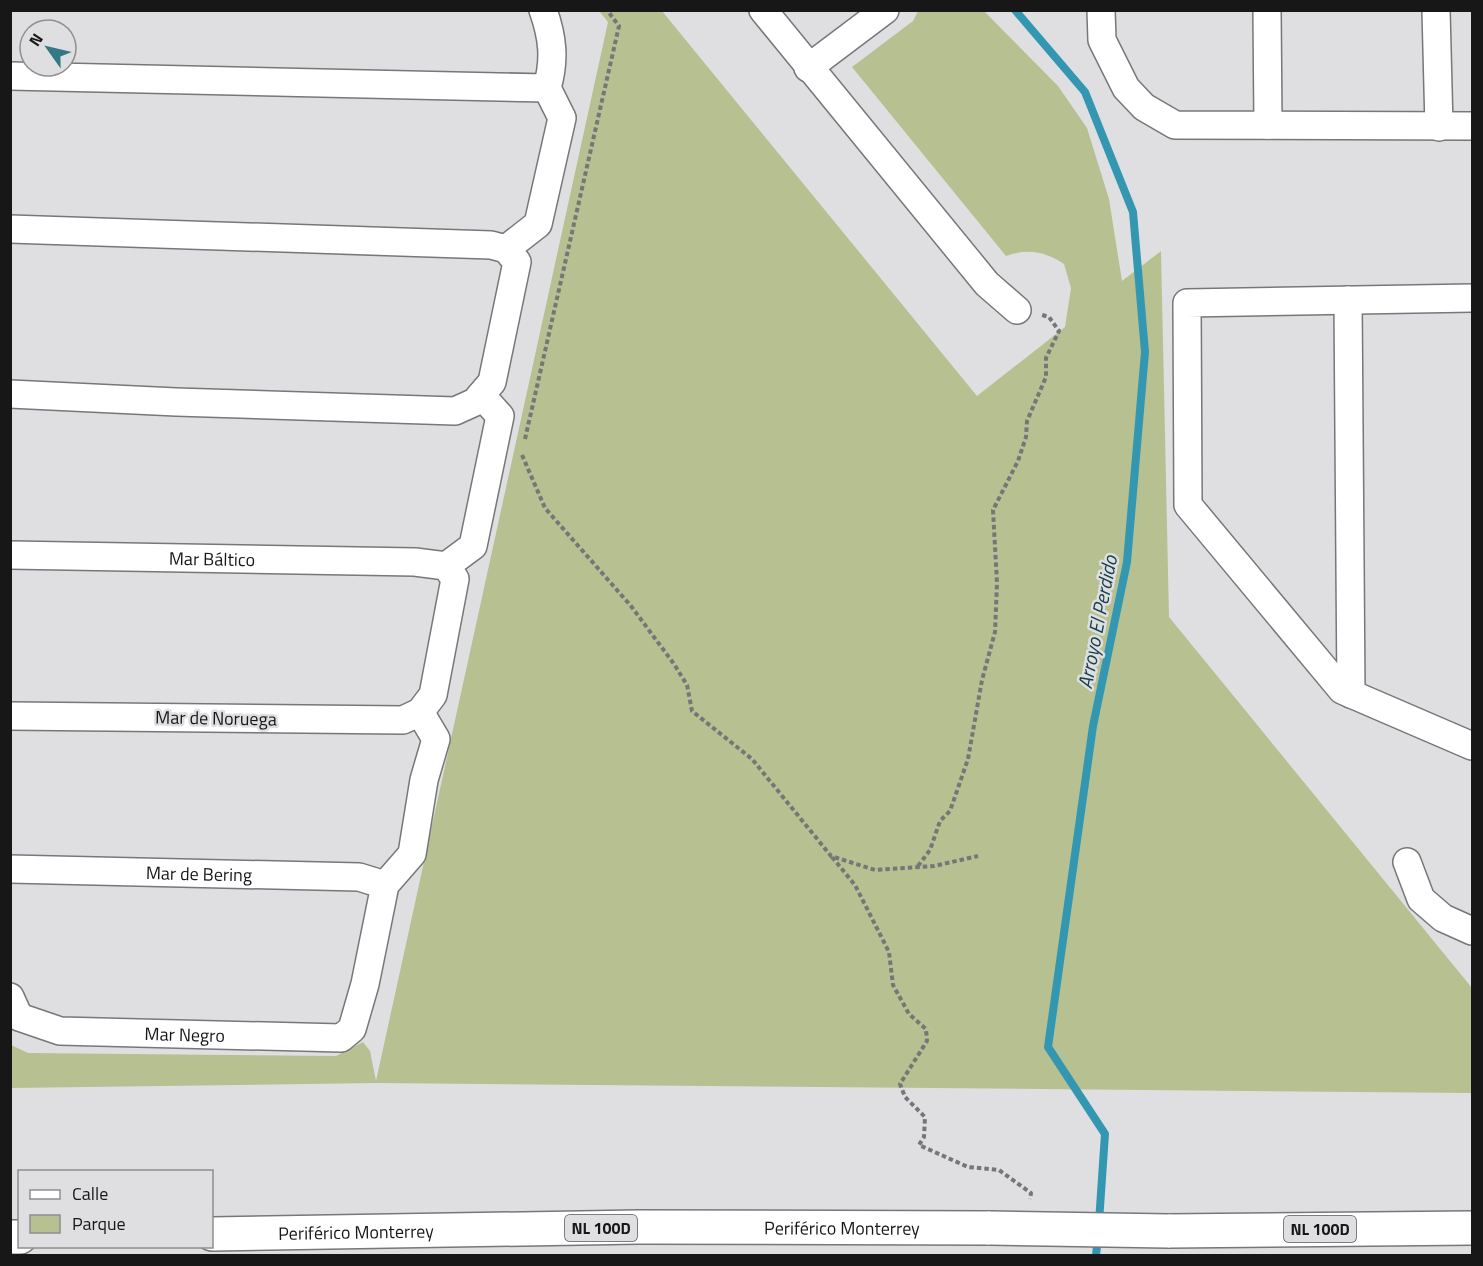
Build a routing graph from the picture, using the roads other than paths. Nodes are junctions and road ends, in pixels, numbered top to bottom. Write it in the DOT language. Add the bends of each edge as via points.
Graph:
graph roads {
  1 [pos="543,10"];
  2 [pos="763,10"];
  3 [pos="885,10"];
  4 [pos="1101,10"];
  5 [pos="1267,10"];
  6 [pos="1436,10"];
  7 [pos="808,68"];
  8 [pos="10,76"];
  9 [pos="547,88"];
  10 [pos="1268,125"];
  11 [pos="1473,126"];
  12 [pos="1439,127"];
  13 [pos="10,229"];
  14 [pos="506,249"];
  15 [pos="1473,298"];
  16 [pos="1348,300"];
  17 [pos="1017,310"];
  18 [pos="10,394"];
  19 [pos="481,395"];
  20 [pos="10,555"];
  21 [pos="446,566"];
  22 [pos="1352,694"];
  23 [pos="420,712"];
  24 [pos="10,716"];
  25 [pos="1473,746"];
  26 [pos="1407,862"];
  27 [pos="10,869"];
  28 [pos="385,885"];
  29 [pos="1473,931"];
  30 [pos="15,1007"];
  31 [pos="1473,1228"];
  32 [pos="213,1234"];
  1 -- 9 [label="street" via="552,37 553,69"];
  2 -- 7 [label="street"];
  3 -- 7 [label="street"];
  4 -- 10 [label="street" via="1102,40 1126,88 1144,108 1174,125"];
  5 -- 10 [label="street"];
  6 -- 12 [label="street"];
  7 -- 17 [label="street" via="987,284"];
  8 -- 9 [label="street"];
  9 -- 14 [label="street" via="562,118 538,224"];
  10 -- 12 [label="street"];
  11 -- 12 [label="street"];
  13 -- 14 [label="street" via="491,245"];
  14 -- 19 [label="street" via="517,262 492,382"];
  15 -- 16 [label="street"];
  16 -- 22 [label="street"];
  16 -- 22 [label="street" via="1187,303 1188,505 1342,690"];
  18 -- 19 [label="street" via="455,411"];
  19 -- 21 [label="street" via="500,416 488,477 473,546"];
  20 -- 21 [label="street, Mar Báltico" via="416,562"];
  21 -- 23 [label="street" via="455,579 433,695"];
  22 -- 25 [label="street"];
  23 -- 24 [label="street, Mar de Noruega" via="403,720"];
  23 -- 28 [label="street" via="436,739 424,780 412,854"];
  26 -- 29 [label="street" via="1421,899 1443,918"];
  27 -- 28 [label="street, Mar de Bering" via="359,877"];
  28 -- 30 [label="street, Mar Negro" via="352,1029 340,1038 60,1031"];
  31 -- 32 [label="highway, Periférico Monterrey / NL 100D, bridge" via="1168,1231 638,1227"];
}
